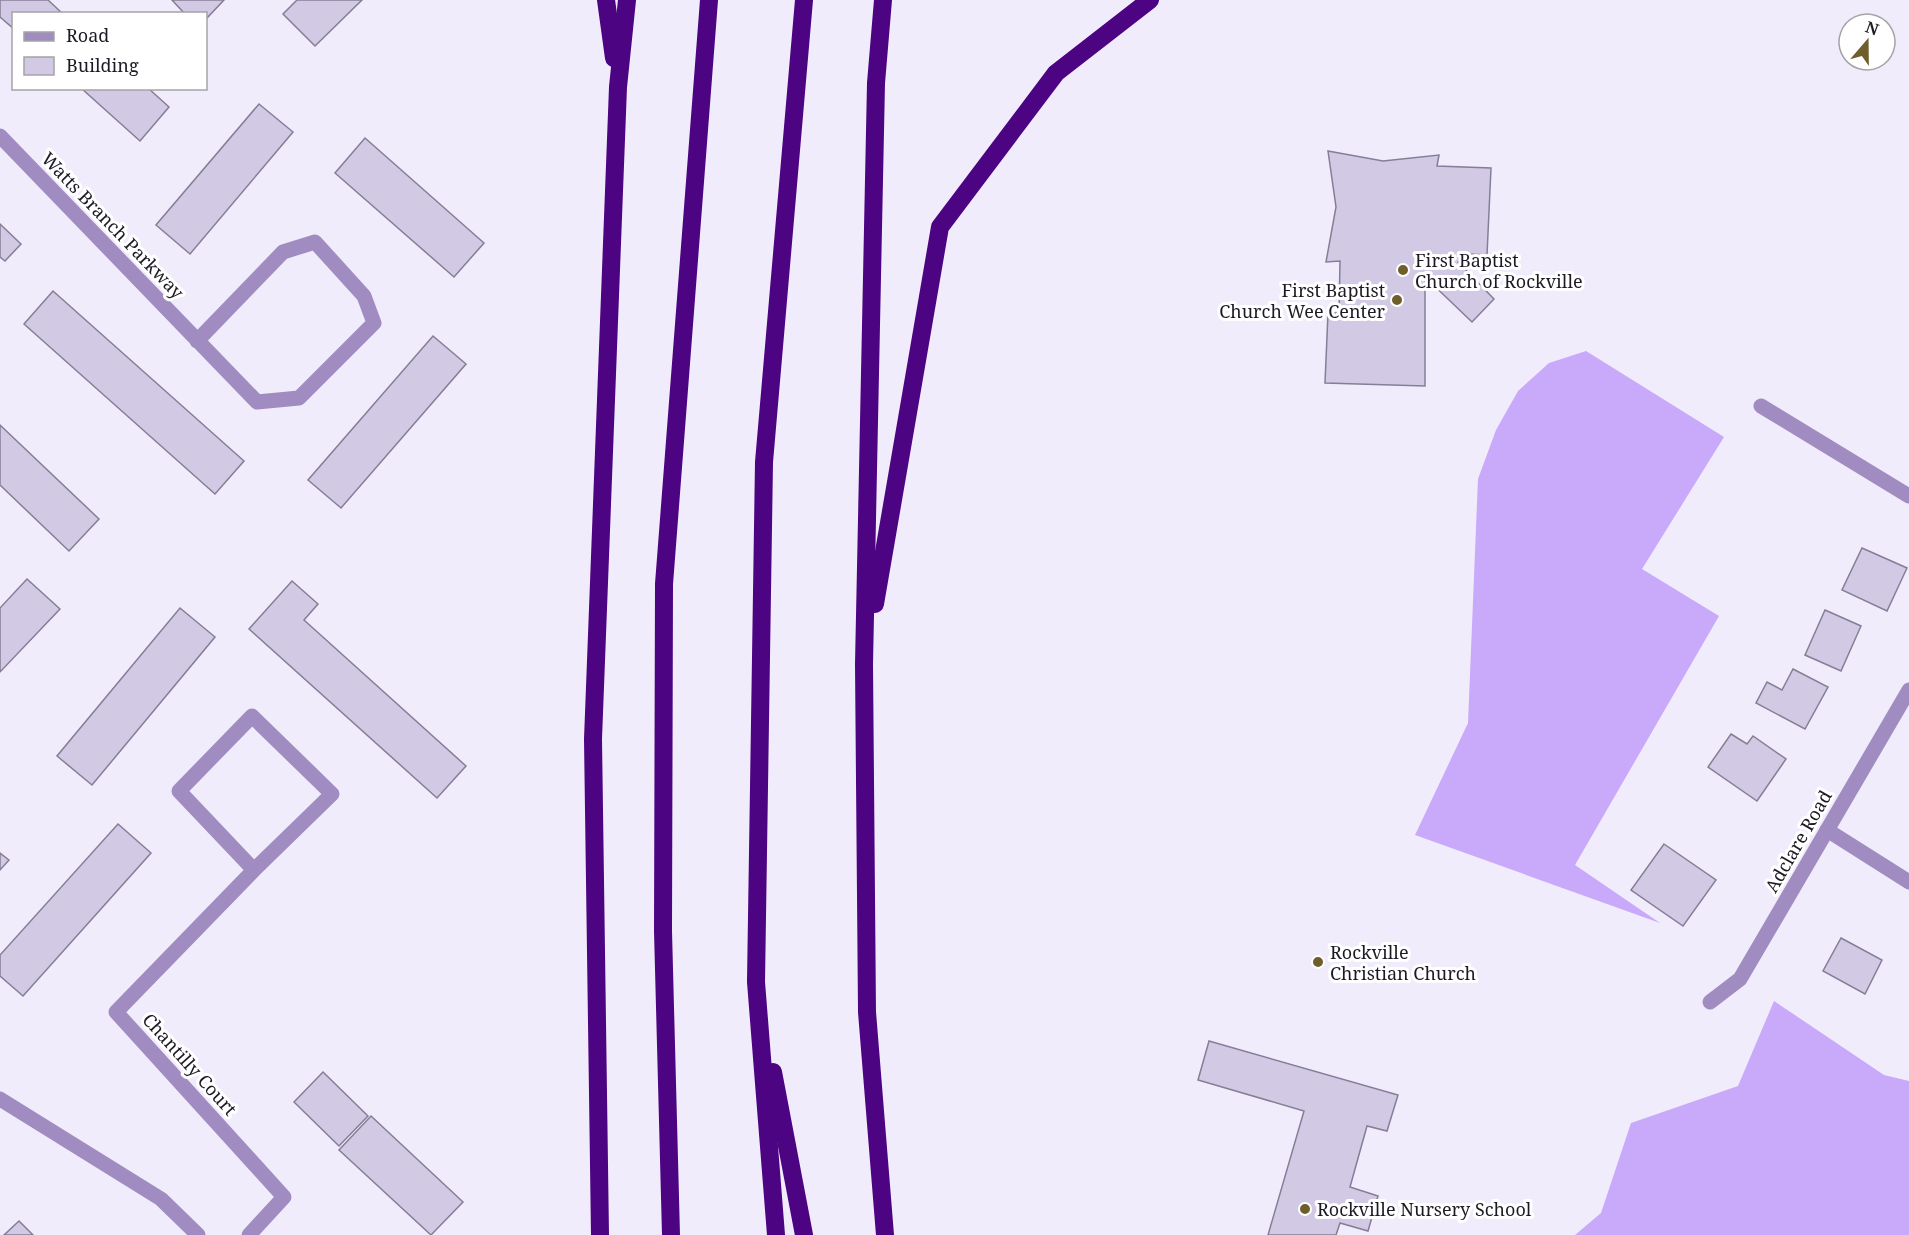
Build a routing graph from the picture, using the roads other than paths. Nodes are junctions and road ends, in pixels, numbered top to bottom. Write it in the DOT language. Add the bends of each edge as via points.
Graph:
graph roads {
  1 [pos="606,0"];
  2 [pos="627,0"];
  3 [pos="709,0"];
  4 [pos="804,0"];
  5 [pos="883,0"];
  6 [pos="1150,0"];
  7 [pos="618,87"];
  8 [pos="0,136"];
  9 [pos="197,341"];
  10 [pos="1761,406"];
  11 [pos="1909,496"];
  12 [pos="864,664"];
  13 [pos="1909,690"];
  14 [pos="1827,830"];
  15 [pos="254,870"];
  16 [pos="1909,882"];
  17 [pos="756,982"];
  18 [pos="1710,1002"];
  19 [pos="0,1100"];
  20 [pos="198,1235"];
  21 [pos="249,1235"];
  22 [pos="600,1235"];
  23 [pos="671,1235"];
  24 [pos="776,1235"];
  25 [pos="804,1235"];
  26 [pos="885,1235"];
  1 -- 7 [label="highway"];
  2 -- 7 [label="highway"];
  3 -- 23 [label="highway" via="664,584 663,931"];
  4 -- 17 [label="highway" via="764,462"];
  5 -- 12 [label="highway" via="876,82"];
  6 -- 12 [label="highway" via="1056,73 940,227"];
  7 -- 22 [label="highway" via="593,739"];
  8 -- 9 [label="street, Watts Branch Parkway"];
  9 -- 9 [label="street, Watts Branch Parkway" via="283,252 315,242 364,296 374,323 299,398 257,402"];
  10 -- 11 [label="street"];
  12 -- 26 [label="highway" via="867,1012"];
  13 -- 14 [label="street, Adclare Road"];
  14 -- 16 [label="street"];
  14 -- 18 [label="street, Adclare Road" via="1740,979"];
  15 -- 15 [label="street" via="179,791 252,716 332,794"];
  15 -- 21 [label="street, Chantilly Court" via="116,1012 284,1197"];
  17 -- 24 [label="highway"];
  17 -- 25 [label="highway"];
  19 -- 20 [label="street" via="161,1199"];
}
